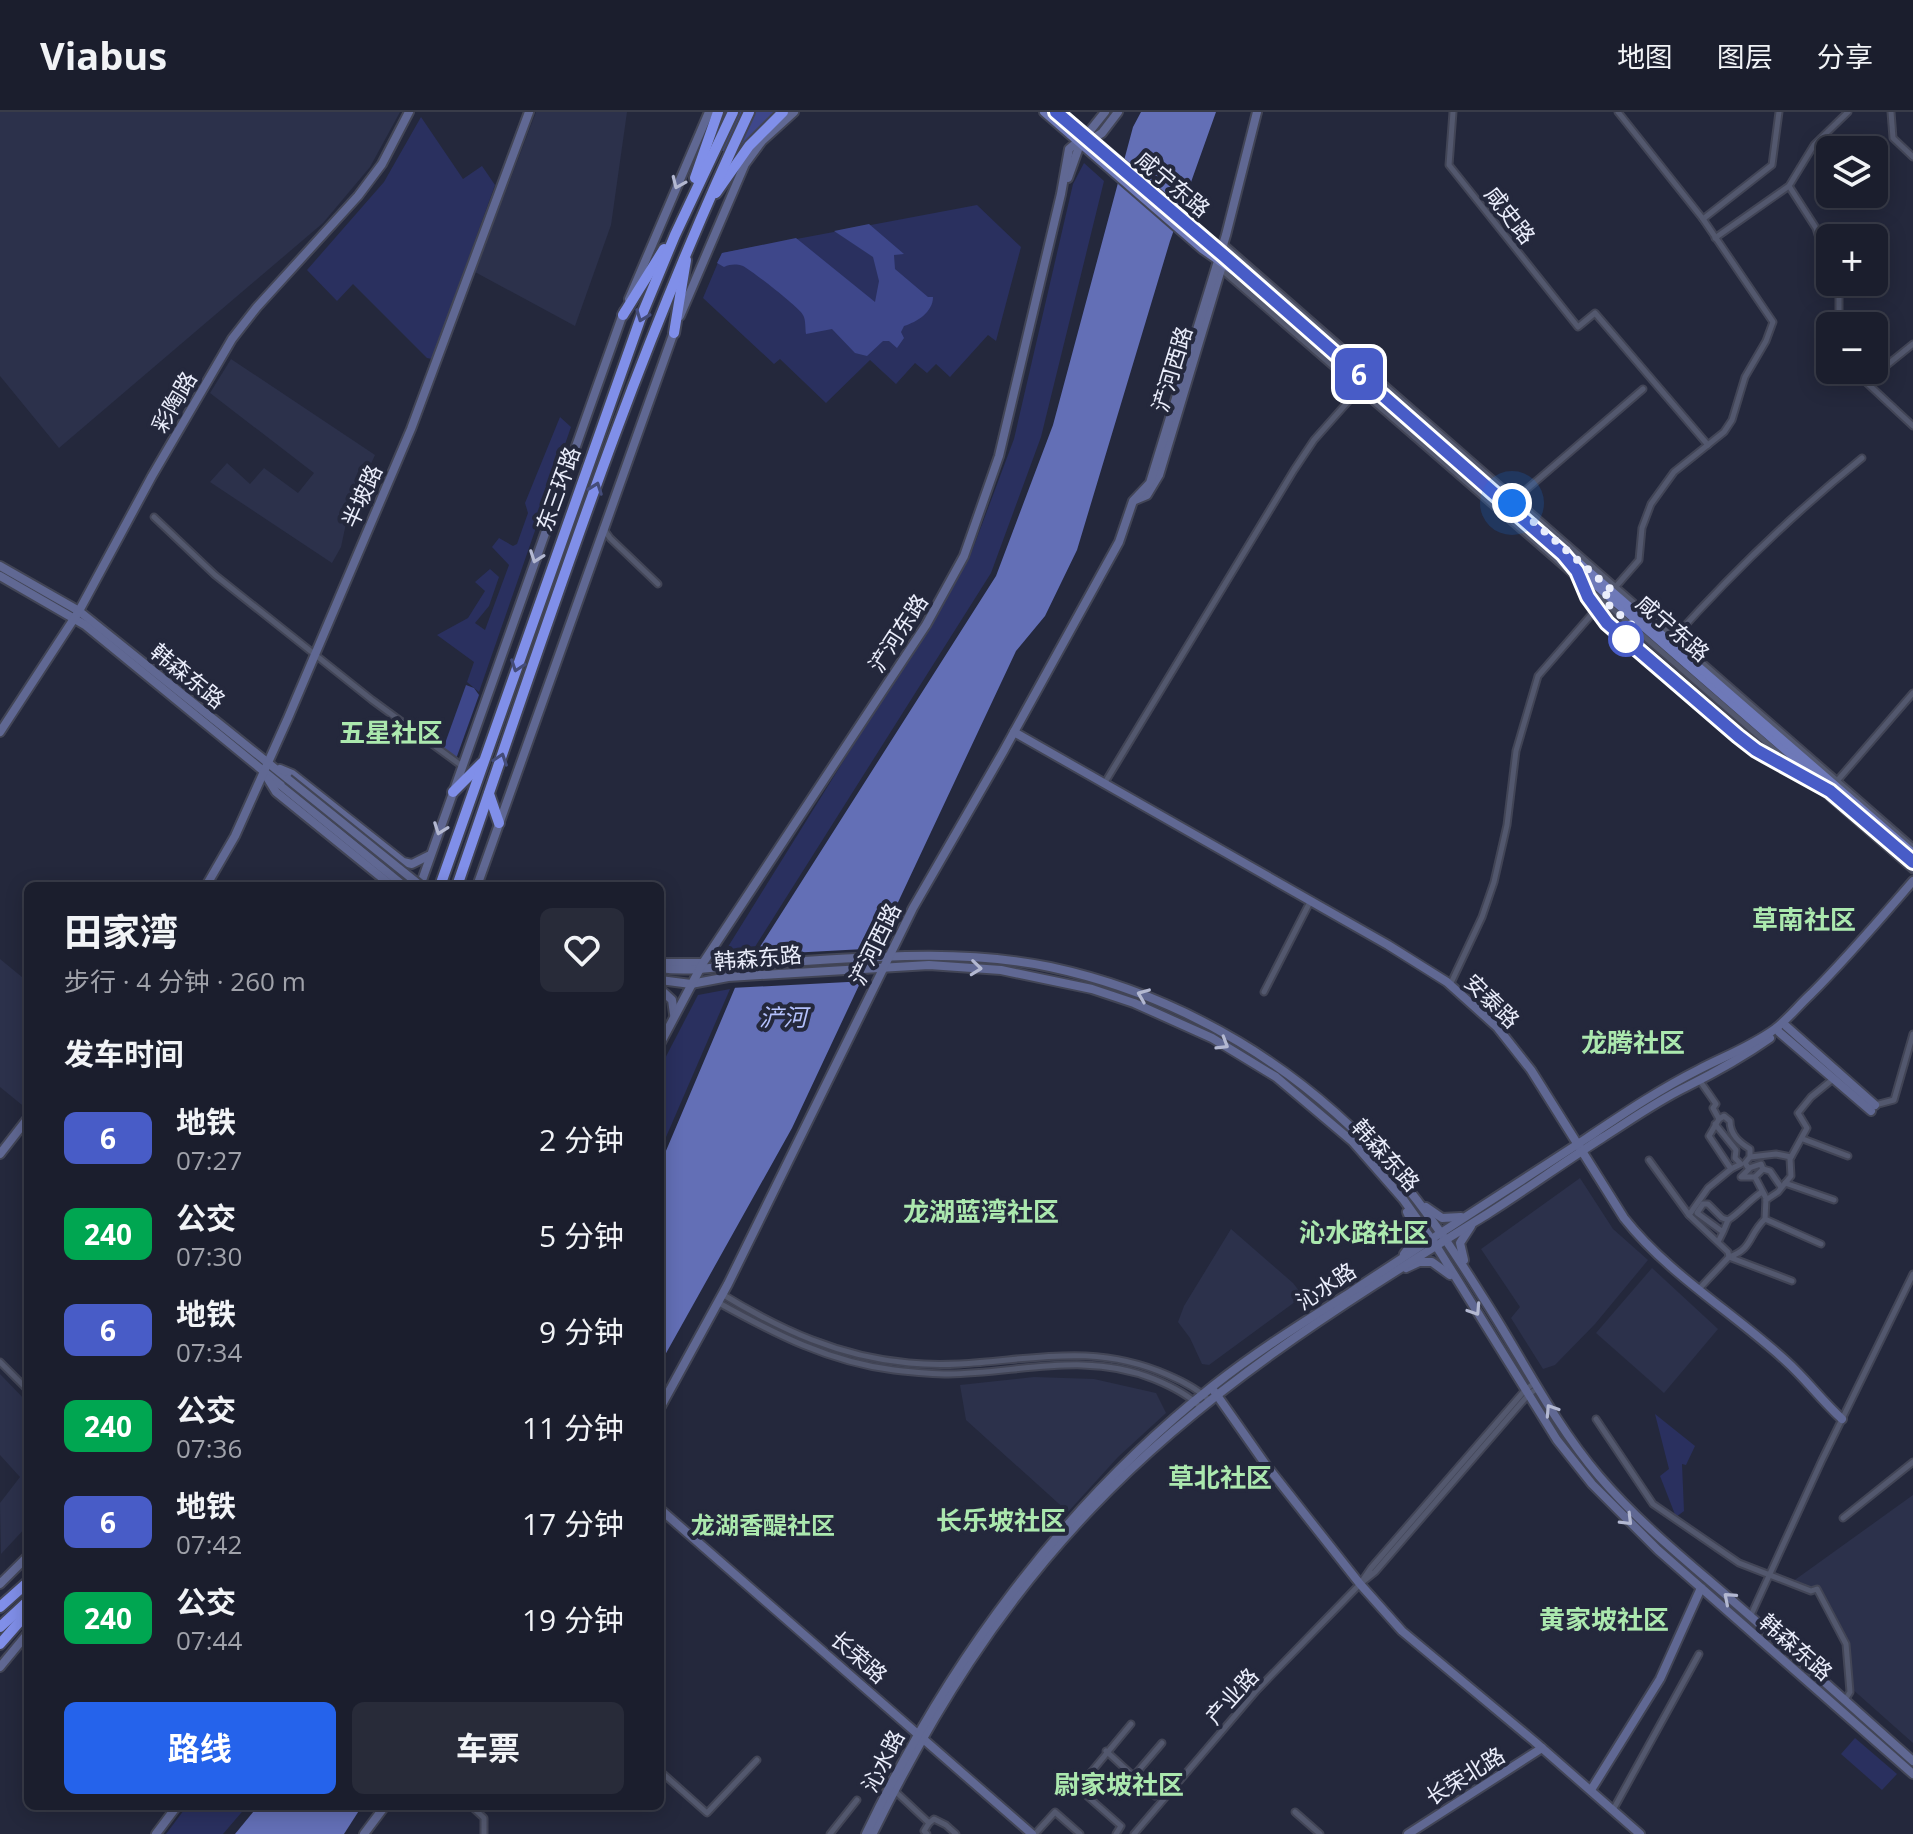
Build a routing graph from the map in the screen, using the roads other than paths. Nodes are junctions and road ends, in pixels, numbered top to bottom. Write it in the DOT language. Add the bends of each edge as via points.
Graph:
graph roads {
  1 [pos="409,112"];
  2 [pos="529,112"];
  3 [pos="709,112"];
  4 [pos="718,112"];
  5 [pos="733,112"];
  6 [pos="749,112"];
  7 [pos="783,112"];
  8 [pos="794,112"];
  9 [pos="1044,112"];
  10 [pos="1060,112"];
  11 [pos="1067,112"];
  12 [pos="1105,112"];
  13 [pos="1118,112"];
  14 [pos="1257,112"];
  15 [pos="1453,112"];
  16 [pos="1618,112"];
  17 [pos="1779,112"];
  18 [pos="1848,112"];
  19 [pos="1891,112"];
  20 [pos="1072,123"];
  21 [pos="1089,136"];
  22 [pos="1079,143"];
  23 [pos="1913,157"];
  24 [pos="1789,186"];
  25 [pos="685,213"];
  26 [pos="1703,219"];
  27 [pos="698,221"];
  28 [pos="1816,228"];
  29 [pos="675,235"];
  30 [pos="1715,238"];
  31 [pos="687,247"];
  32 [pos="1222,257"];
  33 [pos="623,315"];
  34 [pos="674,333"];
  35 [pos="1913,344"];
  36 [pos="1888,364"];
  37 [pos="1868,384"];
  38 [pos="1361,386"];
  39 [pos="1643,389"];
  40 [pos="1913,426"];
  41 [pos="1708,445"];
  42 [pos="1862,458"];
  43 [pos="1513,501"];
  44 [pos="154,517"];
  45 [pos="603,527"];
  46 [pos="0,566"];
  47 [pos="0,576"];
  48 [pos="658,584"];
  49 [pos="1610,594"];
  50 [pos="77,614"];
  51 [pos="1673,640"];
  52 [pos="314,654"];
  53 [pos="1913,693"];
  54 [pos="0,732"];
  55 [pos="1014,732"];
  56 [pos="484,762"];
  57 [pos="462,766"];
  58 [pos="266,768"];
  59 [pos="1837,781"];
  60 [pos="1104,784"];
  61 [pos="453,792"];
  62 [pos="489,794"];
  63 [pos="499,823"];
  64 [pos="1878,830"];
  65 [pos="1885,846"];
  66 [pos="1913,850"];
  67 [pos="431,853"];
  68 [pos="1913,861"];
  69 [pos="1913,870"];
  70 [pos="1913,881"];
  71 [pos="208,882"];
  72 [pos="387,882"];
  73 [pos="399,882"];
  74 [pos="415,882"];
  75 [pos="421,882"];
  76 [pos="441,882"];
  77 [pos="458,882"];
  78 [pos="479,882"];
  79 [pos="1913,889"];
  80 [pos="1310,902"];
  81 [pos="887,958"];
  82 [pos="664,966"];
  83 [pos="701,966"];
  84 [pos="882,967"];
  85 [pos="664,981"];
  86 [pos="691,984"];
  87 [pos="1450,985"];
  88 [pos="1264,992"];
  89 [pos="664,993"];
  90 [pos="674,1016"];
  91 [pos="1782,1029"];
  92 [pos="1913,1034"];
  93 [pos="664,1036"];
  94 [pos="1836,1076"];
  95 [pos="1700,1081"];
  96 [pos="1873,1108"];
  97 [pos="1717,1122"];
  98 [pos="24,1123"];
  99 [pos="1803,1139"];
  100 [pos="1581,1147"];
  101 [pos="1738,1148"];
  102 [pos="0,1154"];
  103 [pos="1848,1156"];
  104 [pos="1791,1157"];
  105 [pos="1649,1160"];
  106 [pos="1746,1163"];
  107 [pos="1731,1169"];
  108 [pos="1763,1169"];
  109 [pos="1755,1177"];
  110 [pos="1784,1185"];
  111 [pos="1409,1191"];
  112 [pos="1762,1192"];
  113 [pos="1398,1193"];
  114 [pos="1834,1200"];
  115 [pos="1765,1201"];
  116 [pos="1480,1212"];
  117 [pos="1689,1215"];
  118 [pos="1765,1219"];
  119 [pos="1728,1220"];
  120 [pos="1723,1232"];
  121 [pos="1443,1236"];
  122 [pos="1433,1242"];
  123 [pos="1718,1242"];
  124 [pos="1821,1244"];
  125 [pos="1729,1257"];
  126 [pos="1388,1272"];
  127 [pos="1913,1274"];
  128 [pos="1792,1281"];
  129 [pos="1474,1283"];
  130 [pos="1459,1286"];
  131 [pos="1698,1290"];
  132 [pos="720,1298"];
  133 [pos="0,1362"];
  134 [pos="1536,1385"];
  135 [pos="24,1386"];
  136 [pos="1527,1392"];
  137 [pos="1210,1394"];
  138 [pos="664,1401"];
  139 [pos="1198,1405"];
  140 [pos="1841,1418"];
  141 [pos="1596,1419"];
  142 [pos="1913,1462"];
  143 [pos="664,1512"];
  144 [pos="1843,1518"];
  145 [pos="24,1560"];
  146 [pos="1771,1576"];
  147 [pos="24,1582"];
  148 [pos="24,1583"];
  149 [pos="0,1584"];
  150 [pos="1360,1584"];
  151 [pos="1701,1588"];
  152 [pos="0,1598"];
  153 [pos="24,1605"];
  154 [pos="0,1607"];
  155 [pos="24,1616"];
  156 [pos="1750,1616"];
  157 [pos="0,1627"];
  158 [pos="24,1638"];
  159 [pos="2,1641"];
  160 [pos="1699,1654"];
  161 [pos="0,1667"];
  162 [pos="1844,1700"];
  163 [pos="1131,1724"];
  164 [pos="920,1735"];
  165 [pos="1162,1743"];
  166 [pos="1542,1748"];
  167 [pos="1106,1751"];
  168 [pos="757,1760"];
  169 [pos="1913,1761"];
  170 [pos="1913,1774"];
  171 [pos="664,1775"];
  172 [pos="1133,1777"];
  173 [pos="894,1790"];
  174 [pos="1591,1790"];
  175 [pos="1155,1796"];
  176 [pos="857,1800"];
  177 [pos="174,1810"];
  178 [pos="382,1810"];
  179 [pos="475,1810"];
  180 [pos="1613,1810"];
  181 [pos="1295,1812"];
  182 [pos="929,1823"];
  183 [pos="1636,1832"];
  184 [pos="156,1834"];
  185 [pos="364,1834"];
  186 [pos="484,1834"];
  187 [pos="830,1834"];
  188 [pos="871,1834"];
  189 [pos="927,1834"];
  190 [pos="956,1834"];
  191 [pos="1034,1834"];
  192 [pos="1080,1834"];
  193 [pos="1116,1834"];
  194 [pos="1134,1834"];
  195 [pos="1320,1834"];
  196 [pos="1408,1834"];
  1 -- 50 [label="main road, 彩陶路" via="364,189 232,339"];
  2 -- 52 [label="main road, 半坡路" via="416,416"];
  3 -- 33 [label="main road, one-way"];
  4 -- 25 [label="highway"];
  5 -- 25 [label="highway, 东三环路"];
  6 -- 27 [label="highway, 东三环路"];
  7 -- 27 [label="highway" via="739,159"];
  8 -- 34 [label="main road" via="745,164"];
  9 -- 22 [label="main road, 咸宁东路"];
  10 -- 20 [label="main road, 咸宁东路"];
  11 -- 20 [label="main road"];
  12 -- 21 [label="main road"];
  13 -- 21 [label="main road" via="1102,133"];
  14 -- 32 [label="main road, 浐河西路"];
  15 -- 41 [label="street, 咸史路" via="1449,165 1578,327 1595,313"];
  16 -- 26 [label="street"];
  17 -- 26 [label="street" via="1772,165"];
  18 -- 24 [label="street" via="1814,145"];
  19 -- 23 [label="street" via="1893,138"];
  20 -- 21 [label="main road, 咸宁东路"];
  21 -- 22 [label="main road"];
  21 -- 32 [label="main road, 咸宁东路" via="1210,239"];
  22 -- 32 [label="main road, 咸宁东路" via="1202,249"];
  22 -- 83 [label="main road, 浐河东路" via="1068,151 999,456 964,556 926,625"];
  24 -- 28 [label="street"];
  24 -- 30 [label="street"];
  25 -- 29 [label="highway, 东三环路"];
  26 -- 30 [label="street"];
  27 -- 31 [label="highway, 东三环路"];
  29 -- 33 [label="highway"];
  29 -- 56 [label="highway, 东三环路, one-way" via="641,317"];
  30 -- 41 [label="street" via="1773,322 1745,377 1732,420"];
  31 -- 34 [label="highway"];
  62 -- 31 [label="highway, 东三环路, one-way"];
  32 -- 38 [label="main road, 咸宁东路"];
  32 -- 43 [label="main road, 咸宁东路"];
  32 -- 55 [label="main road, 浐河西路" via="1150,483 1133,501 1119,542"];
  33 -- 57 [label="main road, one-way"];
  34 -- 45 [label="main road"];
  35 -- 36 [label="street"];
  37 -- 40 [label="street"];
  38 -- 49 [label="main road, 咸宁东路"];
  38 -- 60 [label="street" via="1294,470"];
  39 -- 43 [label="street"];
  41 -- 49 [label="street" via="1661,487 1645,516 1639,560"];
  42 -- 51 [label="street" via="1736,570"];
  43 -- 49 [label="main road, 咸宁东路"];
  44 -- 52 [label="street" via="215,575"];
  45 -- 48 [label="street"];
  45 -- 63 [label="main road"];
  46 -- 50 [label="main road, 韩森东路"];
  47 -- 50 [label="main road, 韩森东路"];
  49 -- 51 [label="main road, 咸宁东路"];
  49 -- 64 [label="main road, 咸宁东路"];
  49 -- 65 [label="street"];
  49 -- 87 [label="street" via="1538,676 1516,751 1494,882"];
  50 -- 54 [label="main road, 彩陶路"];
  50 -- 58 [label="main road, 韩森东路"];
  51 -- 59 [label="street"];
  51 -- 66 [label="main road, 咸宁东路"];
  52 -- 57 [label="street"];
  52 -- 58 [label="main road, 半坡路"];
  53 -- 59 [label="street"];
  55 -- 60 [label="main road, 安泰路"];
  55 -- 81 [label="main road, 浐河西路"];
  56 -- 61 [label="highway"];
  56 -- 76 [label="highway, 东三环路"];
  57 -- 61 [label="main road"];
  58 -- 67 [label="main road" via="292,774 403,862 417,863"];
  58 -- 71 [label="main road, 半坡路"];
  58 -- 72 [label="main road" via="276,792"];
  58 -- 73 [label="main road, 韩森东路" via="281,787"];
  58 -- 74 [label="main road, 韩森东路, bridge" via="288,779"];
  59 -- 66 [label="street"];
  60 -- 80 [label="main road, 安泰路"];
  61 -- 67 [label="main road, one-way"];
  62 -- 63 [label="highway"];
  62 -- 77 [label="highway, 东三环路"];
  63 -- 78 [label="main road"];
  64 -- 65 [label="main road"];
  64 -- 68 [label="main road, 咸宁东路"];
  65 -- 69 [label="street"];
  67 -- 75 [label="main road"];
  70 -- 100 [label="main road, 沁水路" via="1778,1026 1698,1070"];
  79 -- 91 [label="main road, 沁水路"];
  80 -- 87 [label="main road, 安泰路"];
  80 -- 88 [label="street"];
  81 -- 83 [label="main road, 韩森东路"];
  81 -- 84 [label="main road, 浐河西路"];
  111 -- 81 [label="main road, 韩森东路, one-way" via="1317,1095 1259,1054 1178,1009 1050,967 960,955"];
  82 -- 83 [label="main road, 韩森东路"];
  83 -- 86 [label="main road, 浐河东路"];
  84 -- 86 [label="main road, 韩森东路"];
  84 -- 113 [label="main road, 韩森东路, one-way" via="965,966 1041,977 1092,989 1183,1024 1297,1092 1353,1142"];
  84 -- 132 [label="main road, 浐河西路"];
  85 -- 86 [label="main road, 韩森东路"];
  86 -- 90 [label="main road, 浐河东路"];
  87 -- 100 [label="main road, 安泰路" via="1497,1027"];
  89 -- 90 [label="main road" via="672,1000"];
  90 -- 93 [label="main road, 浐河东路"];
  91 -- 94 [label="main road"];
  91 -- 95 [label="main road, 沁水路"];
  92 -- 96 [label="street" via="1894,1100"];
  94 -- 96 [label="main road"];
  94 -- 99 [label="street" via="1798,1113 1807,1128"];
  95 -- 97 [label="street" via="1716,1104"];
  95 -- 100 [label="main road, 沁水路"];
  97 -- 101 [label="street"];
  97 -- 101 [label="street" via="1724,1116 1730,1121"];
  97 -- 107 [label="street" via="1709,1136"];
  98 -- 102 [label="main road"];
  99 -- 103 [label="street"];
  99 -- 104 [label="street"];
  100 -- 116 [label="main road, 沁水路"];
  100 -- 131 [label="main road, 安泰路" via="1640,1238"];
  101 -- 106 [label="street" via="1735,1158"];
  101 -- 106 [label="street" via="1750,1149"];
  104 -- 106 [label="street" via="1776,1154"];
  104 -- 110 [label="street" via="1791,1176"];
  105 -- 117 [label="street"];
  106 -- 107 [label="street"];
  106 -- 108 [label="street" via="1761,1164"];
  106 -- 109 [label="street" via="1741,1177"];
  107 -- 117 [label="street" via="1708,1188"];
  108 -- 109 [label="street"];
  108 -- 110 [label="street"];
  109 -- 112 [label="street"];
  110 -- 114 [label="street"];
  110 -- 115 [label="street"];
  111 -- 116 [label="main road" via="1442,1218"];
  111 -- 121 [label="main road, 韩森东路"];
  112 -- 115 [label="street"];
  112 -- 119 [label="street"];
  113 -- 122 [label="main road, 韩森东路"];
  113 -- 126 [label="main road" via="1412,1222 1413,1240"];
  115 -- 118 [label="street"];
  116 -- 121 [label="main road, 沁水路"];
  116 -- 129 [label="main road" via="1460,1243"];
  117 -- 123 [label="street"];
  118 -- 124 [label="street"];
  118 -- 125 [label="street" via="1742,1253"];
  119 -- 120 [label="street"];
  119 -- 120 [label="street" via="1708,1204 1697,1213"];
  120 -- 123 [label="street"];
  121 -- 122 [label="main road, 沁水路"];
  121 -- 129 [label="main road, 韩森东路"];
  122 -- 126 [label="main road, 沁水路"];
  122 -- 130 [label="main road, 韩森东路"];
  123 -- 125 [label="street"];
  125 -- 128 [label="street"];
  125 -- 131 [label="street"];
  126 -- 130 [label="main road" via="1428,1261"];
  126 -- 137 [label="main road, 沁水路" via="1268,1346"];
  127 -- 140 [label="street"];
  129 -- 134 [label="main road, 韩森东路"];
  130 -- 136 [label="main road, 韩森东路, one-way"];
  131 -- 140 [label="main road, 安泰路" via="1785,1360"];
  132 -- 137 [label="street" via="797,1336 853,1354 933,1365 1088,1355 1150,1367"];
  132 -- 138 [label="main road, 浐河西路"];
  132 -- 139 [label="street" via="783,1338 863,1364 950,1374 1090,1364 1145,1375"];
  133 -- 135 [label="street"];
  134 -- 136 [label="street, 产业路"];
  156 -- 134 [label="main road, 韩森东路, one-way" via="1604,1482"];
  136 -- 150 [label="street, 产业路"];
  136 -- 151 [label="main road, 韩森东路, one-way" via="1592,1484"];
  137 -- 139 [label="main road, 沁水路"];
  137 -- 150 [label="main road"];
  139 -- 164 [label="main road, 沁水路" via="1127,1463 1030,1569 976,1641"];
  140 -- 146 [label="street"];
  141 -- 146 [label="street" via="1653,1504 1739,1563"];
  142 -- 144 [label="street"];
  143 -- 164 [label="main road, 长荣路"];
  145 -- 149 [label="main road"];
  146 -- 156 [label="street"];
  146 -- 162 [label="street" via="1817,1589 1846,1644 1850,1692"];
  147 -- 152 [label="highway"];
  148 -- 154 [label="highway"];
  150 -- 166 [label="main road" via="1402,1631"];
  150 -- 194 [label="street, 产业路" via="1257,1690"];
  151 -- 170 [label="main road, 韩森东路"];
  151 -- 174 [label="main road" via="1660,1679"];
  153 -- 157 [label="highway"];
  155 -- 159 [label="highway"];
  156 -- 162 [label="main road, 韩森东路"];
  158 -- 161 [label="main road"];
  160 -- 180 [label="street"];
  162 -- 169 [label="main road, 韩森东路"];
  163 -- 167 [label="street"];
  164 -- 173 [label="main road, 沁水路"];
  164 -- 188 [label="main road, 沁水路"];
  164 -- 191 [label="main road, 长荣路"];
  165 -- 172 [label="street"];
  166 -- 174 [label="main road"];
  166 -- 196 [label="main road, 长荣北路"];
  167 -- 172 [label="street"];
  167 -- 193 [label="street" via="1078,1788 1121,1826"];
  168 -- 171 [label="street" via="707,1813"];
  172 -- 175 [label="street"];
  173 -- 182 [label="street"];
  173 -- 188 [label="main road, 沁水路"];
  174 -- 180 [label="main road"];
  176 -- 187 [label="street"];
  177 -- 184 [label="main road"];
  178 -- 185 [label="main road"];
  179 -- 186 [label="street" via="484,1818"];
  180 -- 183 [label="main road"];
  181 -- 195 [label="street"];
  182 -- 189 [label="street"];
  182 -- 190 [label="street" via="939,1821"];
  191 -- 192 [label="street" via="1055,1812"];
}
